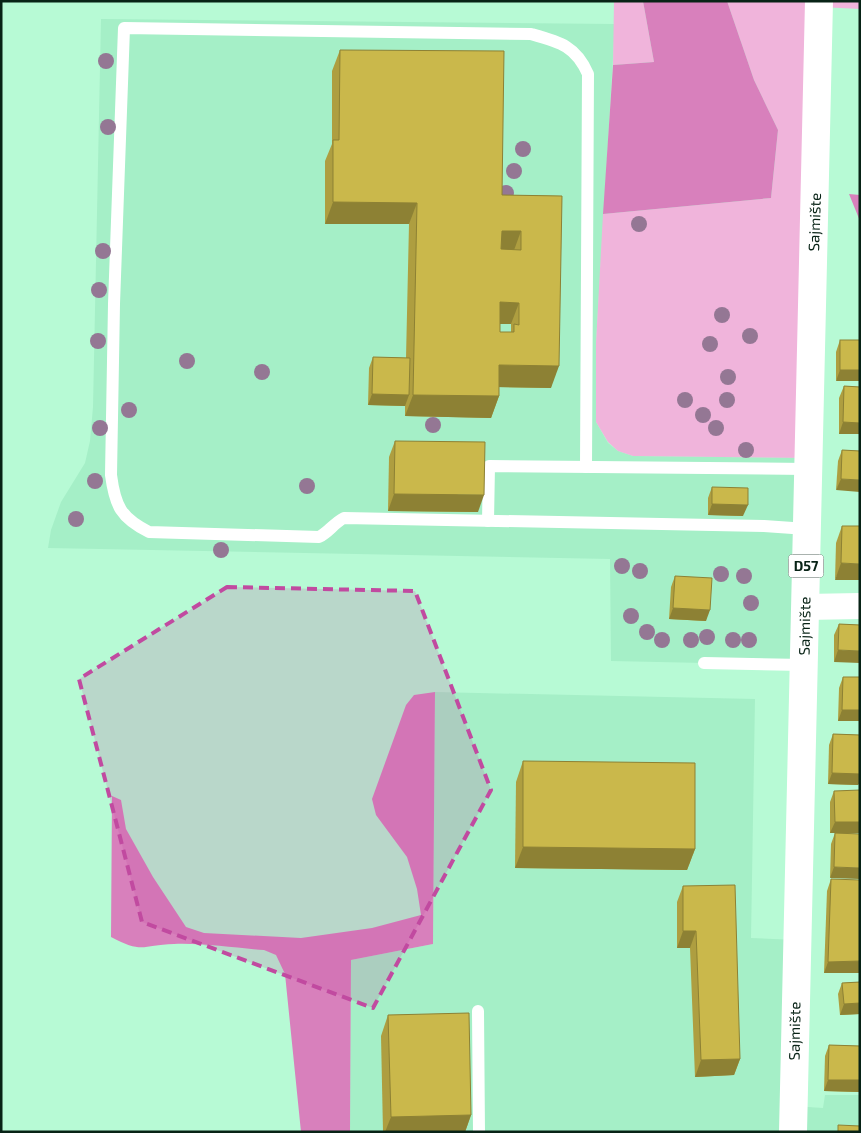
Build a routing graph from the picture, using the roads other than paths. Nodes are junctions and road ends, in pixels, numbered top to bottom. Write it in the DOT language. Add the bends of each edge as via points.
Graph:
graph roads {
  1 [pos="819,1"];
  2 [pos="586,467"];
  3 [pos="808,469"];
  4 [pos="488,521"];
  5 [pos="807,529"];
  6 [pos="860,606"];
  7 [pos="805,607"];
  8 [pos="704,663"];
  9 [pos="804,665"];
  10 [pos="478,1011"];
  11 [pos="479,1132"];
  12 [pos="793,1132"];
  1 -- 3 [label="main road, Sajmište / D57"];
  2 -- 3 [label="lane"];
  2 -- 4 [label="lane" via="490,466"];
  2 -- 4 [label="lane" via="588,74 572,49 532,34 124,28 111,475 120,511 135,525 149,532 318,537 344,518"];
  3 -- 5 [label="main road, Sajmište / D57"];
  4 -- 5 [label="lane"];
  5 -- 7 [label="main road, Sajmište / D57"];
  6 -- 7 [label="street"];
  7 -- 9 [label="main road, Sajmište / D57"];
  8 -- 9 [label="lane"];
  9 -- 12 [label="main road, Sajmište / D57"];
  10 -- 11 [label="lane"];
}
